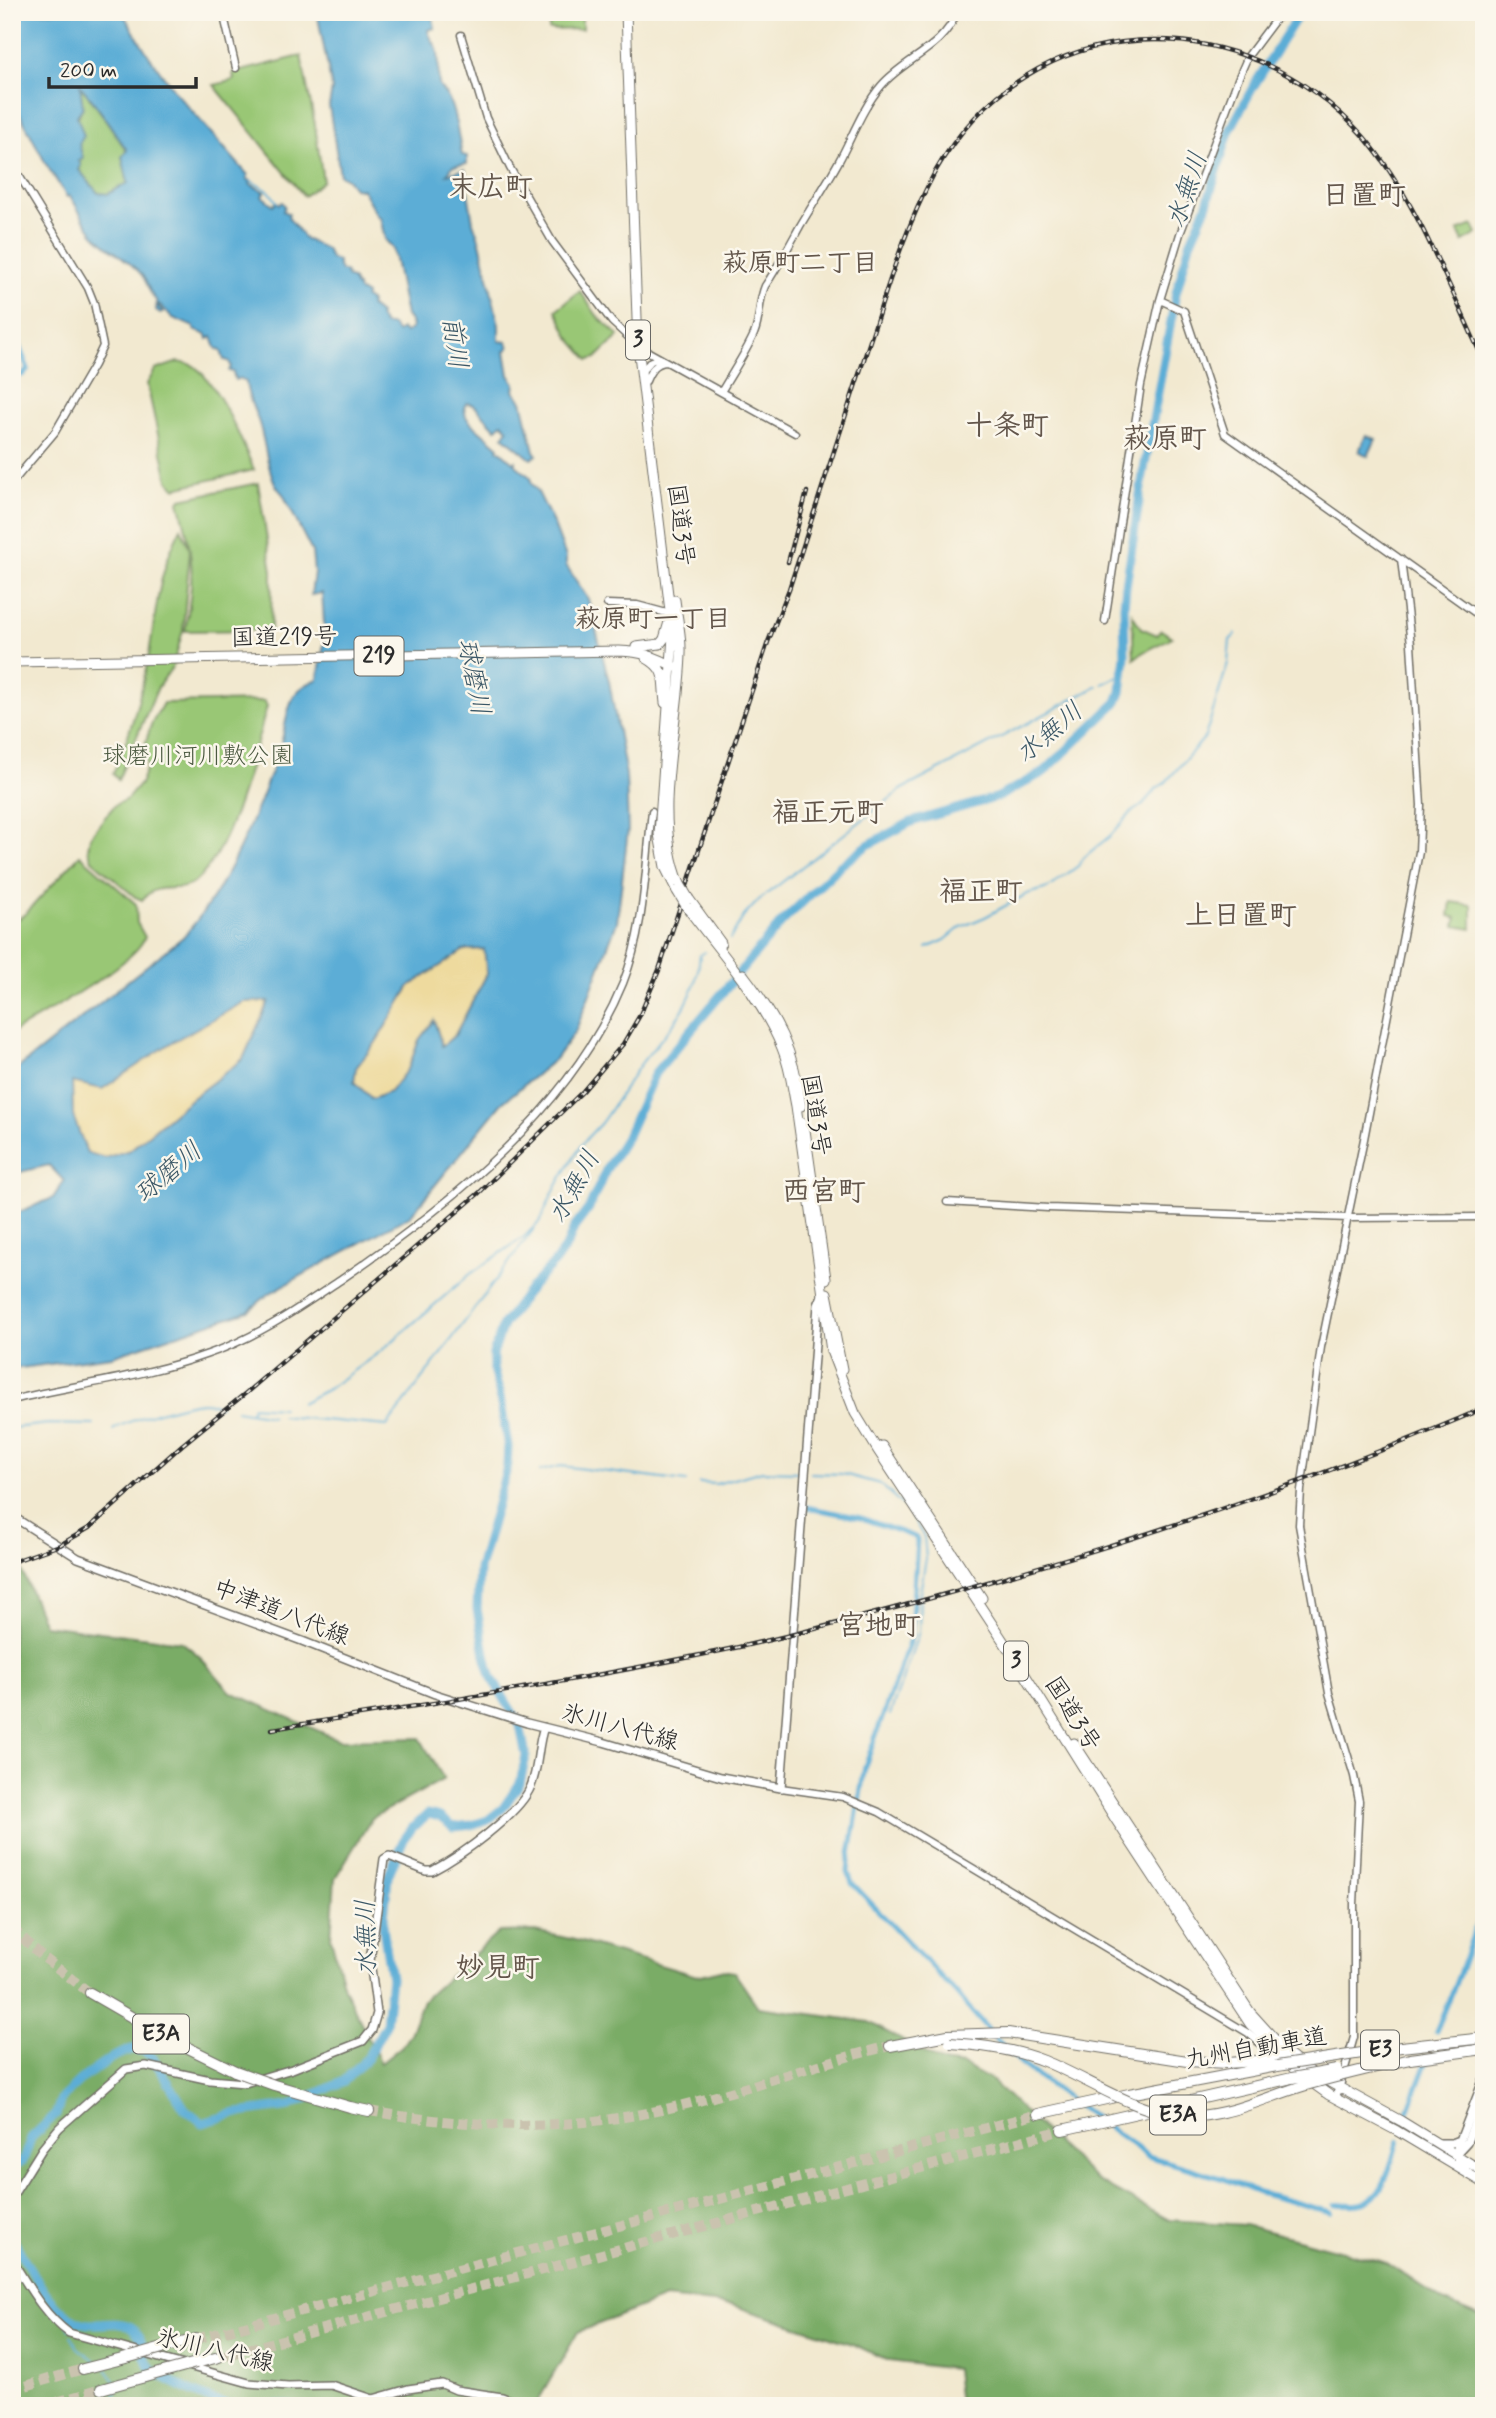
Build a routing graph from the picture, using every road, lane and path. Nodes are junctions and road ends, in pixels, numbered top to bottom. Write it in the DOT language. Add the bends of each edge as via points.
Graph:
graph roads {
  1 [pos="223,12"];
  2 [pos="626,12"];
  3 [pos="631,12"];
  4 [pos="957,12"];
  5 [pos="1281,12"];
  6 [pos="461,34"];
  7 [pos="236,68"];
  8 [pos="12,164"];
  9 [pos="1164,301"];
  10 [pos="641,348"];
  11 [pos="663,360"];
  12 [pos="644,373"];
  13 [pos="721,392"];
  14 [pos="795,433"];
  15 [pos="12,483"];
  16 [pos="1401,559"];
  17 [pos="607,604"];
  18 [pos="674,615"];
  19 [pos="1484,619"];
  20 [pos="1105,621"];
  21 [pos="622,651"];
  22 [pos="636,651"];
  23 [pos="12,662"];
  24 [pos="676,667"];
  25 [pos="668,725"];
  26 [pos="652,811"];
  27 [pos="678,888"];
  28 [pos="947,1202"];
  29 [pos="1484,1217"];
  30 [pos="1349,1218"];
  31 [pos="824,1312"];
  32 [pos="12,1400"];
  33 [pos="12,1516"];
  34 [pos="544,1727"];
  35 [pos="781,1788"];
  36 [pos="90,1993"];
  37 [pos="1484,2038"];
  38 [pos="1484,2049"];
  39 [pos="1410,2059"];
  40 [pos="1273,2063"];
  41 [pos="1484,2078"];
  42 [pos="1340,2086"];
  43 [pos="1331,2097"];
  44 [pos="1484,2097"];
  45 [pos="369,2111"];
  46 [pos="1038,2114"];
  47 [pos="1062,2130"];
  48 [pos="1463,2141"];
  49 [pos="1436,2142"];
  50 [pos="1457,2155"];
  51 [pos="1441,2159"];
  52 [pos="1478,2172"];
  53 [pos="1484,2183"];
  54 [pos="12,2197"];
  55 [pos="12,2260"];
  56 [pos="196,2339"];
  57 [pos="219,2357"];
  58 [pos="83,2370"];
  59 [pos="100,2389"];
  60 [pos="525,2406"];
  1 -- 7 [label="street"];
  2 -- 10 [label="highway, 国道3号 / 3"];
  3 -- 10 [label="highway, 国道3号 / 3"];
  4 -- 13 [label="street" via="944,35 896,71 869,104 765,286 753,335"];
  5 -- 9 [label="street" via="1238,79 1180,234"];
  6 -- 10 [label="street" via="486,118 530,204 598,305"];
  8 -- 15 [label="street" via="88,288 103,346 55,432"];
  9 -- 16 [label="street" via="1184,312 1225,435"];
  9 -- 20 [label="street" via="1141,385"];
  10 -- 11 [label="street"];
  10 -- 12 [label="highway, 国道3号 / 3"];
  11 -- 12 [label="street"];
  11 -- 12 [label="street" via="651,361"];
  11 -- 13 [label="street"];
  12 -- 18 [label="highway, 国道3号 / 3"];
  13 -- 14 [label="street"];
  16 -- 19 [label="street"];
  16 -- 30 [label="street" via="1412,654 1420,835"];
  17 -- 18 [label="street" via="637,605"];
  18 -- 21 [label="highway" via="660,644"];
  18 -- 24 [label="highway, 国道3号 / 3" via="681,653"];
  21 -- 22 [label="highway, 国道219号 / 219"];
  21 -- 23 [label="highway, 国道219号 / 219"];
  22 -- 24 [label="highway, 国道219号 / 219"];
  22 -- 25 [label="highway" via="663,674"];
  24 -- 25 [label="highway, 国道3号 / 3"];
  24 -- 27 [label="highway, 国道3号 / 3" via="666,826"];
  25 -- 27 [label="highway, 国道3号 / 3" via="659,834 666,867"];
  26 -- 32 [label="street" via="638,930 610,1010 555,1093 474,1177 357,1269 244,1340 141,1373"];
  27 -- 31 [label="highway, 国道3号 / 3, bridge" via="778,1023 795,1065"];
  28 -- 30 [label="street"];
  29 -- 30 [label="street"];
  30 -- 42 [label="street" via="1321,1347 1299,1525 1329,1693 1359,1801 1354,2037"];
  31 -- 35 [label="main road"];
  31 -- 42 [label="highway, 国道3号 / 3" via="862,1415 1250,2012 1311,2072"];
  31 -- 43 [label="highway, 国道3号 / 3" via="831,1350 855,1413 1116,1820 1250,2024 1297,2072"];
  33 -- 34 [label="main road, 中津道八代線" via="78,1558 387,1676"];
  34 -- 35 [label="main road, 氷川八代線" via="722,1777"];
  34 -- 54 [label="main road, 氷川八代線" via="533,1783 517,1807 488,1833 435,1870 384,1859 370,1961 377,2013 363,2041 254,2081 224,2082 146,2066 125,2069 58,2128"];
  35 -- 43 [label="street" via="831,1794 865,1805 1248,2033"];
  36 -- 45 [label="highway, E3A, bridge" via="235,2071"];
  37 -- 40 [label="highway, 九州自動車道 / E3, bridge"];
  38 -- 39 [label="highway, 九州自動車道 / E3"];
  39 -- 40 [label="highway, E3A, bridge" via="1313,2083 1234,2110 1189,2116 1157,2112 1127,2101 1018,2052 949,2039 1008,2032 1208,2063"];
  39 -- 47 [label="highway, 九州自動車道 / E3, bridge" via="1292,2078"];
  40 -- 46 [label="highway, 九州自動車道 / E3"];
  41 -- 48 [label="main road"];
  42 -- 43 [label="street"];
  42 -- 49 [label="highway, 国道3号 / 3"];
  43 -- 51 [label="highway, 国道3号 / 3"];
  44 -- 48 [label="main road"];
  48 -- 49 [label="main road"];
  48 -- 50 [label="main road"];
  48 -- 52 [label="main road"];
  49 -- 50 [label="highway, 国道3号 / 3"];
  50 -- 51 [label="main road"];
  50 -- 52 [label="highway, 国道3号 / 3"];
  51 -- 52 [label="highway, 国道3号 / 3"];
  52 -- 53 [label="highway, 国道3号 / 3"];
  55 -- 60 [label="main road, 氷川八代線" via="43,2308 69,2333 269,2386 331,2385 373,2399 442,2384"];
  56 -- 58 [label="highway, bridge"];
  57 -- 59 [label="highway, bridge"];
}
